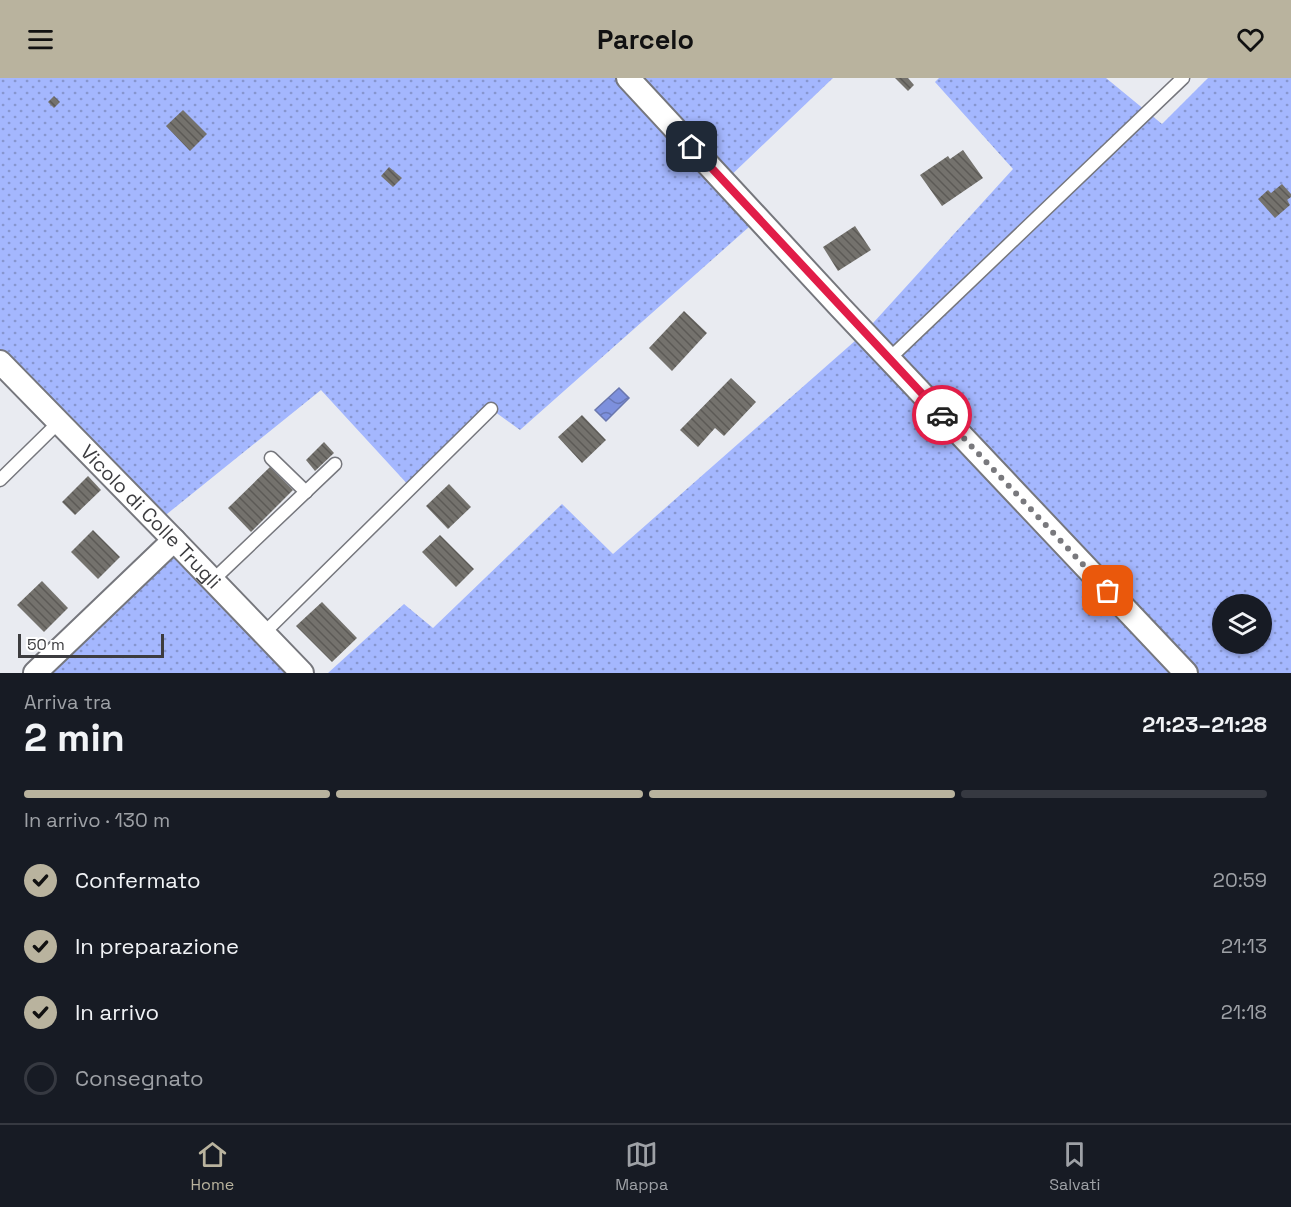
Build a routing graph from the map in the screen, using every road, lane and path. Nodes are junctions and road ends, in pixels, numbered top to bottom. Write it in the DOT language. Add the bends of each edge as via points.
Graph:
graph roads {
  1 [pos="628,78"];
  2 [pos="1184,78"];
  3 [pos="889,359"];
  4 [pos="0,362"];
  5 [pos="491,409"];
  6 [pos="59,422"];
  7 [pos="272,458"];
  8 [pos="335,464"];
  9 [pos="0,480"];
  10 [pos="306,492"];
  11 [pos="174,540"];
  12 [pos="213,580"];
  13 [pos="264,633"];
  14 [pos="35,673"];
  15 [pos="302,673"];
  16 [pos="1186,673"];
  1 -- 3 [label="street"];
  2 -- 3 [label="lane"];
  3 -- 16 [label="street"];
  4 -- 6 [label="street, Vicolo di Colle Trugli"];
  5 -- 13 [label="lane"];
  6 -- 9 [label="lane"];
  6 -- 11 [label="street, Vicolo di Colle Trugli"];
  7 -- 10 [label="lane"];
  8 -- 10 [label="lane"];
  10 -- 12 [label="lane"];
  11 -- 12 [label="street, Vicolo di Colle Trugli"];
  11 -- 14 [label="street"];
  12 -- 13 [label="street, Vicolo di Colle Trugli"];
  13 -- 15 [label="street, Vicolo di Colle Trugli"];
}
